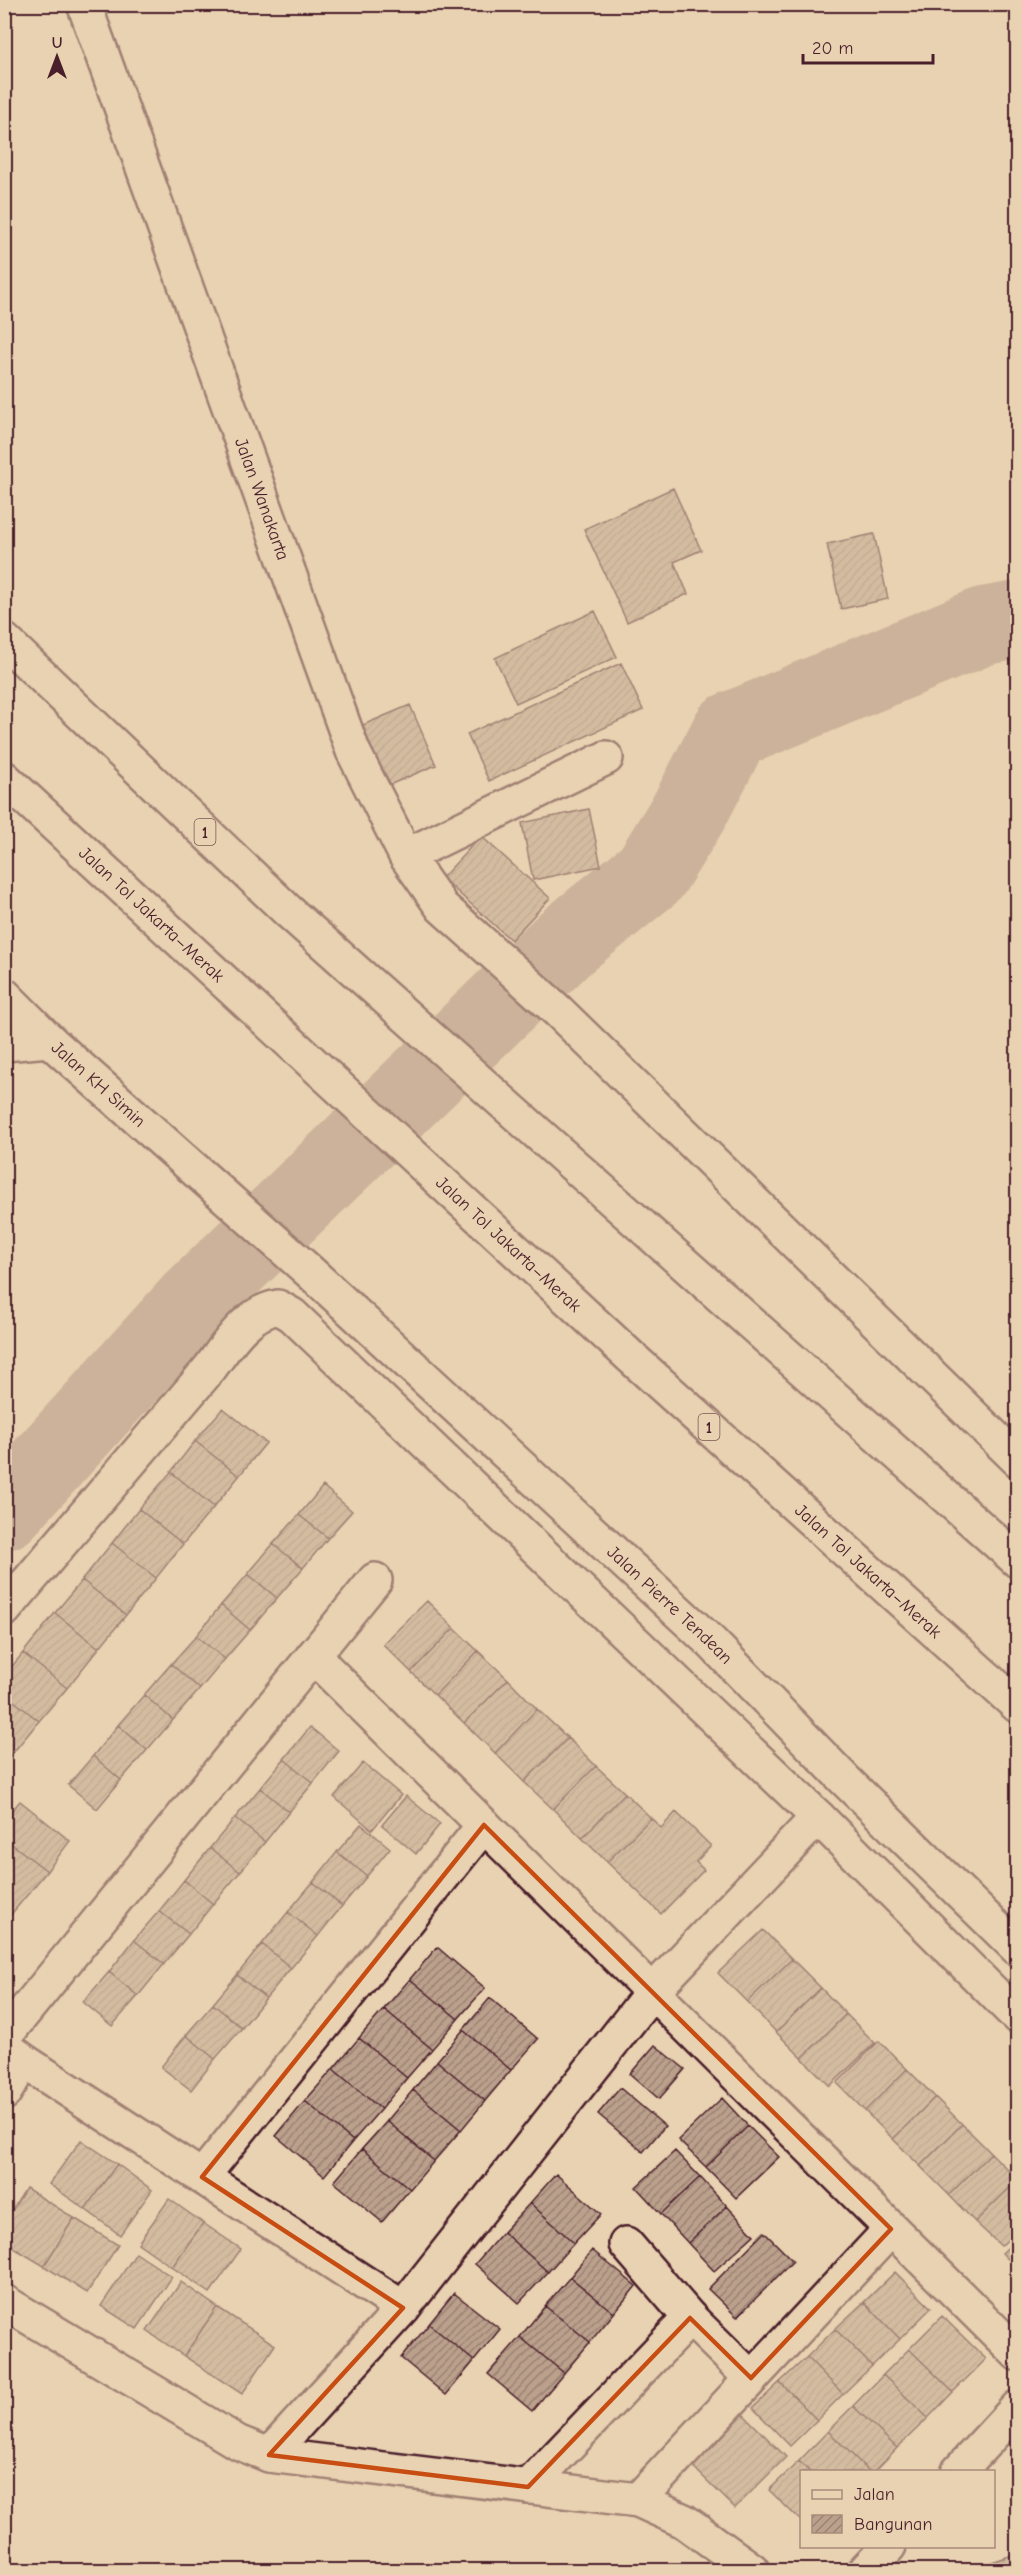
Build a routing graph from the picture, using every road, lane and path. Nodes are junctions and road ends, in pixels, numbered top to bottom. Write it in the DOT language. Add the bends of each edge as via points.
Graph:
graph roads {
  1 [pos="84,4"];
  2 [pos="4,640"];
  3 [pos="606,758"];
  4 [pos="4,778"];
  5 [pos="406,856"];
  6 [pos="4,996"];
  7 [pos="49,1040"];
  8 [pos="4,1044"];
  9 [pos="310,1272"];
  10 [pos="1017,1460"];
  11 [pos="1017,1561"];
  12 [pos="375,1580"];
  13 [pos="4,1610"];
  14 [pos="313,1656"];
  15 [pos="1017,1706"];
  16 [pos="818,1817"];
  17 [pos="484,1825"];
  18 [pos="1017,1949"];
  19 [pos="652,1992"];
  20 [pos="1017,2017"];
  21 [pos="11,2048"];
  22 [pos="4,2093"];
  23 [pos="202,2177"];
  24 [pos="891,2229"];
  25 [pos="626,2244"];
  26 [pos="4,2302"];
  27 [pos="403,2308"];
  28 [pos="690,2318"];
  29 [pos="1017,2354"];
  30 [pos="751,2378"];
  31 [pos="1017,2407"];
  32 [pos="269,2456"];
  33 [pos="960,2470"];
  34 [pos="528,2487"];
  35 [pos="638,2500"];
  36 [pos="888,2548"];
  37 [pos="752,2571"];
  38 [pos="866,2571"];
  1 -- 5 [label="main road, Jalan Wanakarta" via="353,751"];
  2 -- 11 [label="main road, 1" via="288,911"];
  3 -- 5 [label="main road"];
  4 -- 15 [label="main road, Jalan Tol Jakarta–Merak / 1" via="632,1358"];
  5 -- 10 [label="main road, Jalan Wanakarta" via="442,907 558,1011"];
  6 -- 7 [label="main road, Jalan KH Simin"];
  7 -- 8 [label="main road"];
  7 -- 9 [label="main road, Jalan KH Simin"];
  9 -- 18 [label="main road, Jalan Pierre Tendean" via="711,1643"];
  12 -- 14 [label="main road"];
  13 -- 16 [label="main road" via="241,1328 264,1310 278,1307 292,1315"];
  14 -- 17 [label="main road"];
  14 -- 21 [label="main road"];
  16 -- 19 [label="main road"];
  16 -- 20 [label="main road"];
  17 -- 19 [label="main road"];
  17 -- 23 [label="main road"];
  19 -- 24 [label="main road"];
  19 -- 27 [label="main road"];
  21 -- 22 [label="main road"];
  21 -- 23 [label="main road"];
  23 -- 27 [label="main road"];
  24 -- 29 [label="main road"];
  24 -- 30 [label="main road"];
  25 -- 28 [label="main road"];
  26 -- 32 [label="main road" via="237,2442"];
  27 -- 32 [label="main road"];
  28 -- 30 [label="main road"];
  28 -- 34 [label="main road"];
  30 -- 35 [label="main road"];
  31 -- 33 [label="main road"];
  32 -- 34 [label="main road"];
  34 -- 35 [label="main road"];
  35 -- 37 [label="main road" via="684,2521"];
  36 -- 38 [label="main road"];
}
